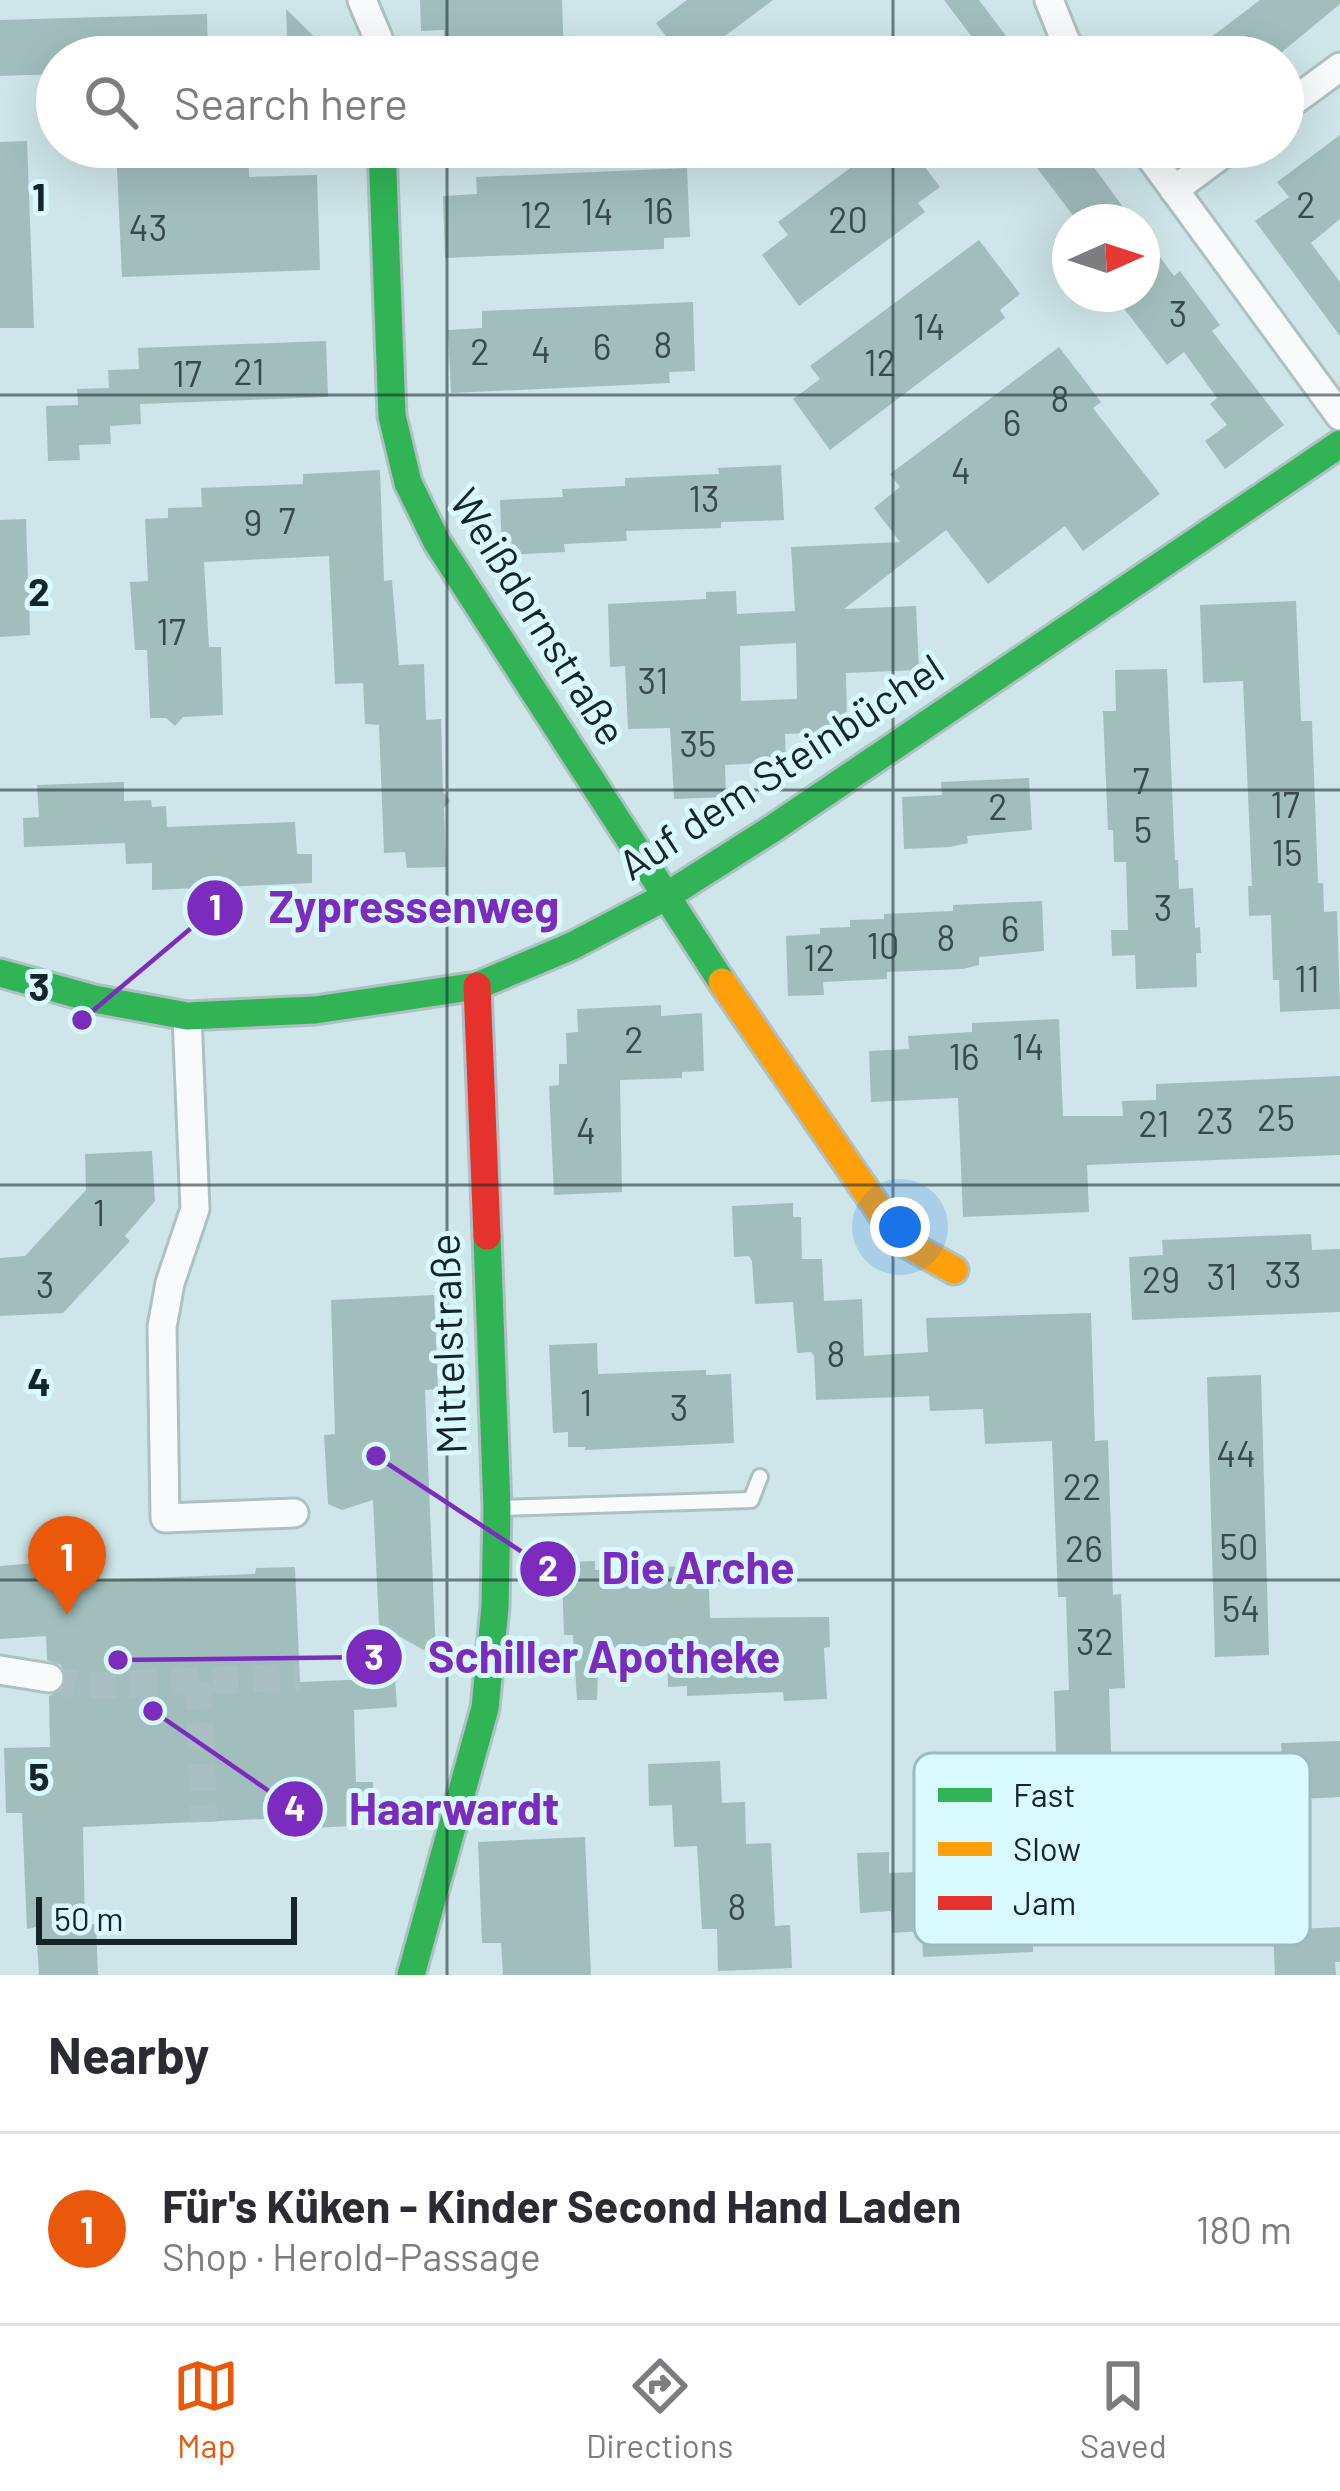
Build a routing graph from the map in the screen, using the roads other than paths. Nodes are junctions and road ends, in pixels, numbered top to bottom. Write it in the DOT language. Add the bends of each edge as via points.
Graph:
graph roads {
  1 [pos="362,0"];
  2 [pos="1049,0"];
  3 [pos="377,36"];
  4 [pos="1063,36"];
  5 [pos="1340,67"];
  6 [pos="1304,94"];
  7 [pos="383,168"];
  8 [pos="1158,168"];
  9 [pos="1204,168"];
  10 [pos="1174,190"];
  11 [pos="1340,416"];
  12 [pos="1340,444"];
  13 [pos="664,897"];
  14 [pos="0,973"];
  15 [pos="477,986"];
  16 [pos="188,1016"];
  17 [pos="954,1270"];
  18 [pos="760,1477"];
  19 [pos="497,1508"];
  20 [pos="294,1513"];
  21 [pos="0,1670"];
  22 [pos="49,1678"];
  23 [pos="411,1975"];
  1 -- 3 [label="street"];
  2 -- 4 [label="street"];
  5 -- 6 [label="street"];
  7 -- 13 [label="street, Weißdornstraße" via="392,416 408,483 436,542"];
  8 -- 10 [label="street"];
  9 -- 10 [label="street"];
  10 -- 11 [label="street"];
  12 -- 13 [label="street, Auf dem Steinbüchel"];
  13 -- 15 [label="street, Auf dem Steinbüchel"];
  13 -- 17 [label="street, Weißdornstraße" via="900,1240"];
  14 -- 16 [label="street, Auf dem Steinbüchel"];
  15 -- 16 [label="street, Auf dem Steinbüchel" via="316,1010"];
  15 -- 19 [label="street, Mittelstraße"];
  16 -- 20 [label="street" via="195,1209 162,1327 165,1518"];
  18 -- 19 [label="lane" via="751,1499"];
  19 -- 23 [label="street, Mittelstraße" via="485,1708"];
  21 -- 22 [label="street"];
}
